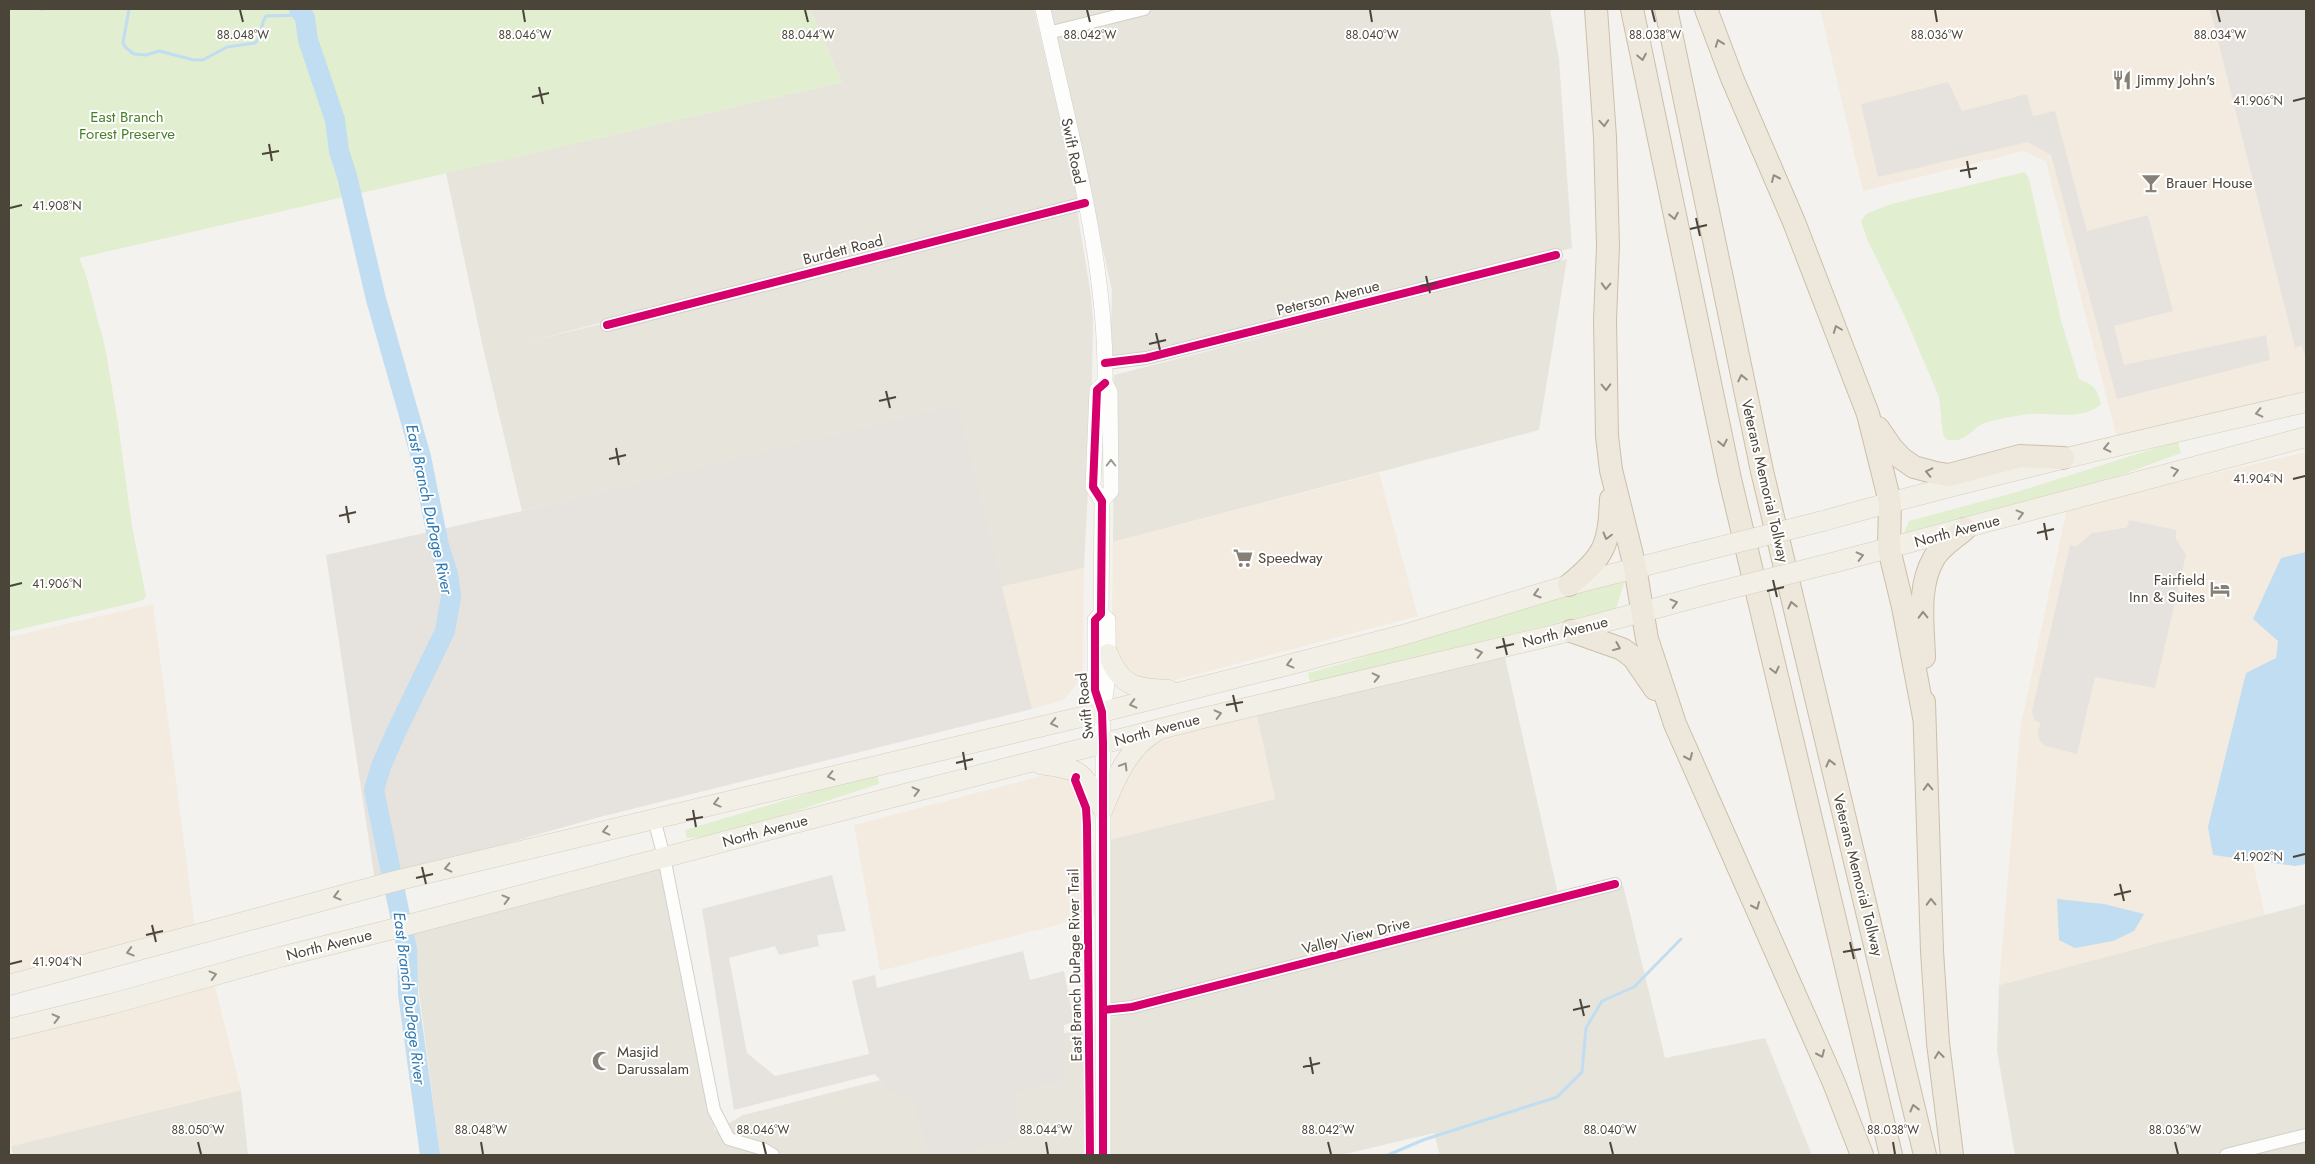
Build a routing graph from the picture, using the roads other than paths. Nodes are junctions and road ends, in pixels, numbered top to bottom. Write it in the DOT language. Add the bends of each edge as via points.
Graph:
graph roads {
  1 [pos="1043,9"];
  2 [pos="1144,9"];
  3 [pos="1596,9"];
  4 [pos="1632,9"];
  5 [pos="1666,9"];
  6 [pos="1706,9"];
  7 [pos="1048,33"];
  8 [pos="1085,203"];
  9 [pos="1556,255"];
  10 [pos="607,324"];
  11 [pos="1105,363"];
  12 [pos="2306,402"];
  13 [pos="1868,414"];
  14 [pos="2306,437"];
  15 [pos="2063,458"];
  16 [pos="1611,470"];
  17 [pos="1890,502"];
  18 [pos="1965,529"];
  19 [pos="1888,549"];
  20 [pos="1635,567"];
  21 [pos="1569,585"];
  22 [pos="1644,611"];
  23 [pos="1101,614"];
  24 [pos="1571,631"];
  25 [pos="1108,654"];
  26 [pos="1208,685"];
  27 [pos="1102,712"];
  28 [pos="1924,716"];
  29 [pos="1675,724"];
  30 [pos="1162,728"];
  31 [pos="1103,743"];
  32 [pos="1030,762"];
  33 [pos="1103,809"];
  34 [pos="654,820"];
  35 [pos="664,858"];
  36 [pos="1615,884"];
  37 [pos="9,985"];
  38 [pos="1102,1010"];
  39 [pos="9,1029"];
  40 [pos="2306,1135"];
  41 [pos="773,1155"];
  42 [pos="1103,1155"];
  43 [pos="1862,1155"];
  44 [pos="1891,1155"];
  45 [pos="1925,1155"];
  46 [pos="1952,1155"];
  47 [pos="2226,1155"];
  1 -- 7 [label="street, Swift Road"];
  2 -- 7 [label="street"];
  3 -- 16 [label="highway, one-way" via="1605,138 1607,436"];
  4 -- 44 [label="highway, one-way" via="1733,489"];
  45 -- 5 [label="highway, Veterans Memorial Tollway, one-way" via="1762,472"];
  13 -- 6 [label="highway, one-way" via="1794,222"];
  7 -- 8 [label="street, Swift Road"];
  8 -- 10 [label="street, Burdett Road"];
  8 -- 11 [label="street, Swift Road" via="1102,301"];
  9 -- 11 [label="street, Peterson Avenue" via="1146,358"];
  11 -- 23 [label="street, Swift Road" via="1105,383 1110,392 1111,491 1102,502"];
  12 -- 15 [label="main road, North Avenue, one-way"];
  15 -- 13 [label="highway, one-way" via="2020,456 1949,475 1936,474 1914,467 1895,453"];
  13 -- 17 [label="highway"];
  18 -- 14 [label="main road, North Avenue, one-way"];
  15 -- 17 [label="main road, North Avenue"];
  16 -- 20 [label="highway"];
  16 -- 21 [label="highway, one-way" via="1610,520 1602,553"];
  17 -- 19 [label="highway"];
  17 -- 20 [label="main road, North Avenue, bridge"];
  18 -- 19 [label="main road, North Avenue"];
  28 -- 18 [label="highway, one-way" via="1924,586 1935,557"];
  22 -- 19 [label="main road, North Avenue, one-way, bridge"];
  19 -- 28 [label="highway" via="1904,607"];
  20 -- 21 [label="main road, North Avenue"];
  20 -- 22 [label="highway"];
  21 -- 26 [label="main road, North Avenue, one-way" via="1403,635"];
  22 -- 24 [label="main road, North Avenue"];
  22 -- 29 [label="highway" via="1647,639"];
  23 -- 25 [label="street, Swift Road" via="1108,620"];
  23 -- 27 [label="street, Swift Road" via="1095,620 1095,690"];
  24 -- 29 [label="highway, one-way" via="1622,649 1634,657"];
  30 -- 24 [label="main road, North Avenue, one-way"];
  25 -- 26 [label="main road" via="1119,677 1132,686 1168,690"];
  25 -- 27 [label="street, Swift Road" via="1108,689"];
  26 -- 27 [label="main road, North Avenue, one-way"];
  27 -- 31 [label="street, Swift Road"];
  27 -- 34 [label="main road, North Avenue, one-way"];
  46 -- 28 [label="highway, one-way" via="1938,1043 1932,951"];
  29 -- 43 [label="highway, one-way" via="1830,1074"];
  30 -- 31 [label="main road, North Avenue"];
  33 -- 30 [label="main road, one-way" via="1132,752"];
  31 -- 32 [label="main road, North Avenue"];
  31 -- 33 [label="street, Swift Road"];
  32 -- 33 [label="main road" via="1079,772"];
  35 -- 32 [label="main road, North Avenue, one-way"];
  33 -- 38 [label="street, Swift Road"];
  34 -- 35 [label="street"];
  34 -- 37 [label="main road, North Avenue, one-way" via="392,882"];
  39 -- 35 [label="main road, North Avenue, one-way"];
  35 -- 41 [label="street" via="714,1110 729,1139"];
  36 -- 38 [label="street, Valley View Drive" via="1132,1006"];
  38 -- 42 [label="street, Swift Road"];
  40 -- 47 [label="street"];
}
